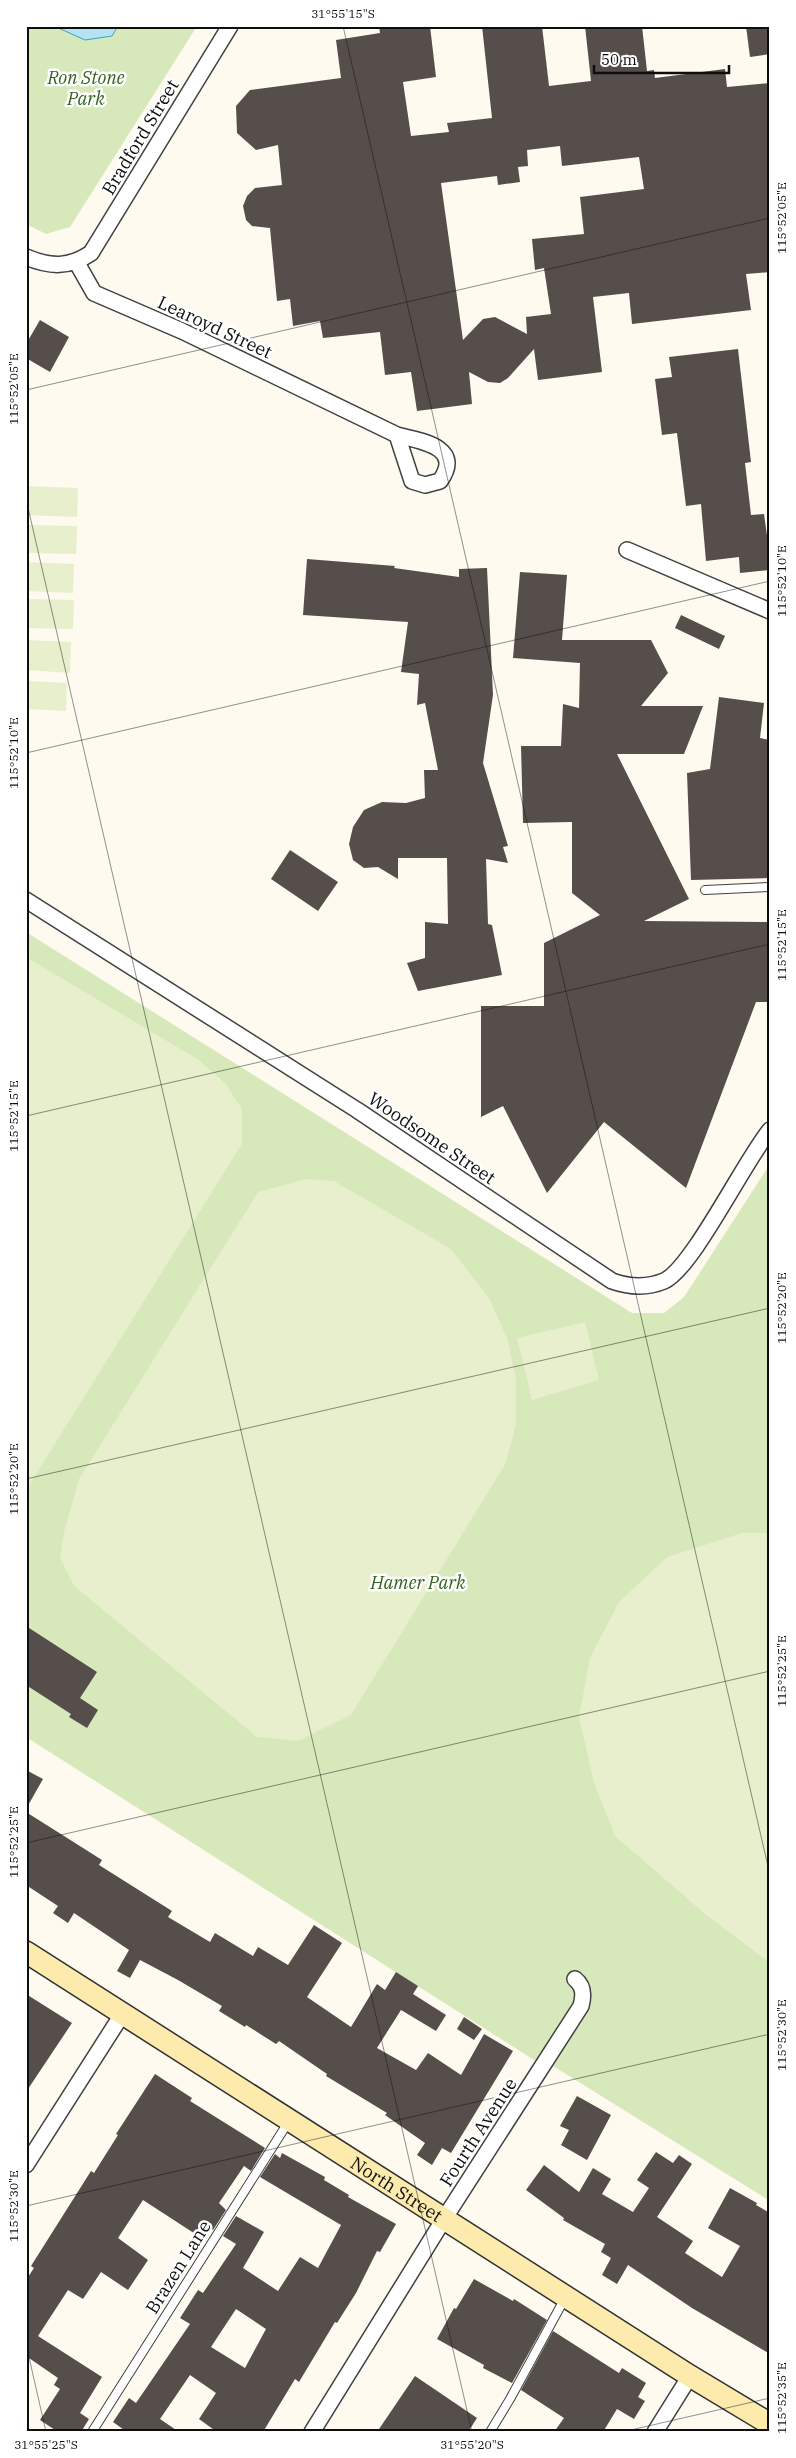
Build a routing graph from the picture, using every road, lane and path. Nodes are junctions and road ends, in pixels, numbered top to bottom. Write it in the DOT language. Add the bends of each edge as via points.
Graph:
graph roads {
  1 [pos="230,26"];
  2 [pos="26,257"];
  3 [pos="77,263"];
  4 [pos="397,435"];
  5 [pos="627,550"];
  6 [pos="770,611"];
  7 [pos="770,887"];
  8 [pos="706,890"];
  9 [pos="26,900"];
  10 [pos="770,1130"];
  11 [pos="26,1952"];
  12 [pos="575,1979"];
  13 [pos="123,2013"];
  14 [pos="290,2119"];
  15 [pos="26,2165"];
  16 [pos="444,2219"];
  17 [pos="566,2296"];
  18 [pos="690,2376"];
  19 [pos="770,2424"];
  20 [pos="92,2432"];
  21 [pos="312,2432"];
  22 [pos="490,2432"];
  23 [pos="655,2432"];
  1 -- 3 [label="street, Bradford Street" via="91,253"];
  2 -- 3 [label="street" via="38,262"];
  3 -- 4 [label="street, Learoyd Street" via="94,293 182,331"];
  5 -- 6 [label="street"];
  7 -- 8 [label="lane"];
  9 -- 10 [label="street, Woodsome Street" via="357,1110 612,1281 632,1288 665,1281 686,1262"];
  11 -- 13 [label="main road, North Street"];
  12 -- 16 [label="street, Fourth Avenue" via="581,1984 584,1996 581,2006"];
  13 -- 14 [label="main road, North Street"];
  13 -- 15 [label="street"];
  14 -- 16 [label="main road, North Street"];
  14 -- 20 [label="lane, Brazen Lane"];
  16 -- 17 [label="main road, North Street"];
  16 -- 21 [label="street, Fourth Avenue"];
  17 -- 18 [label="main road, North Street"];
  17 -- 22 [label="lane"];
  18 -- 19 [label="main road, North Street"];
  18 -- 23 [label="street"];
}
